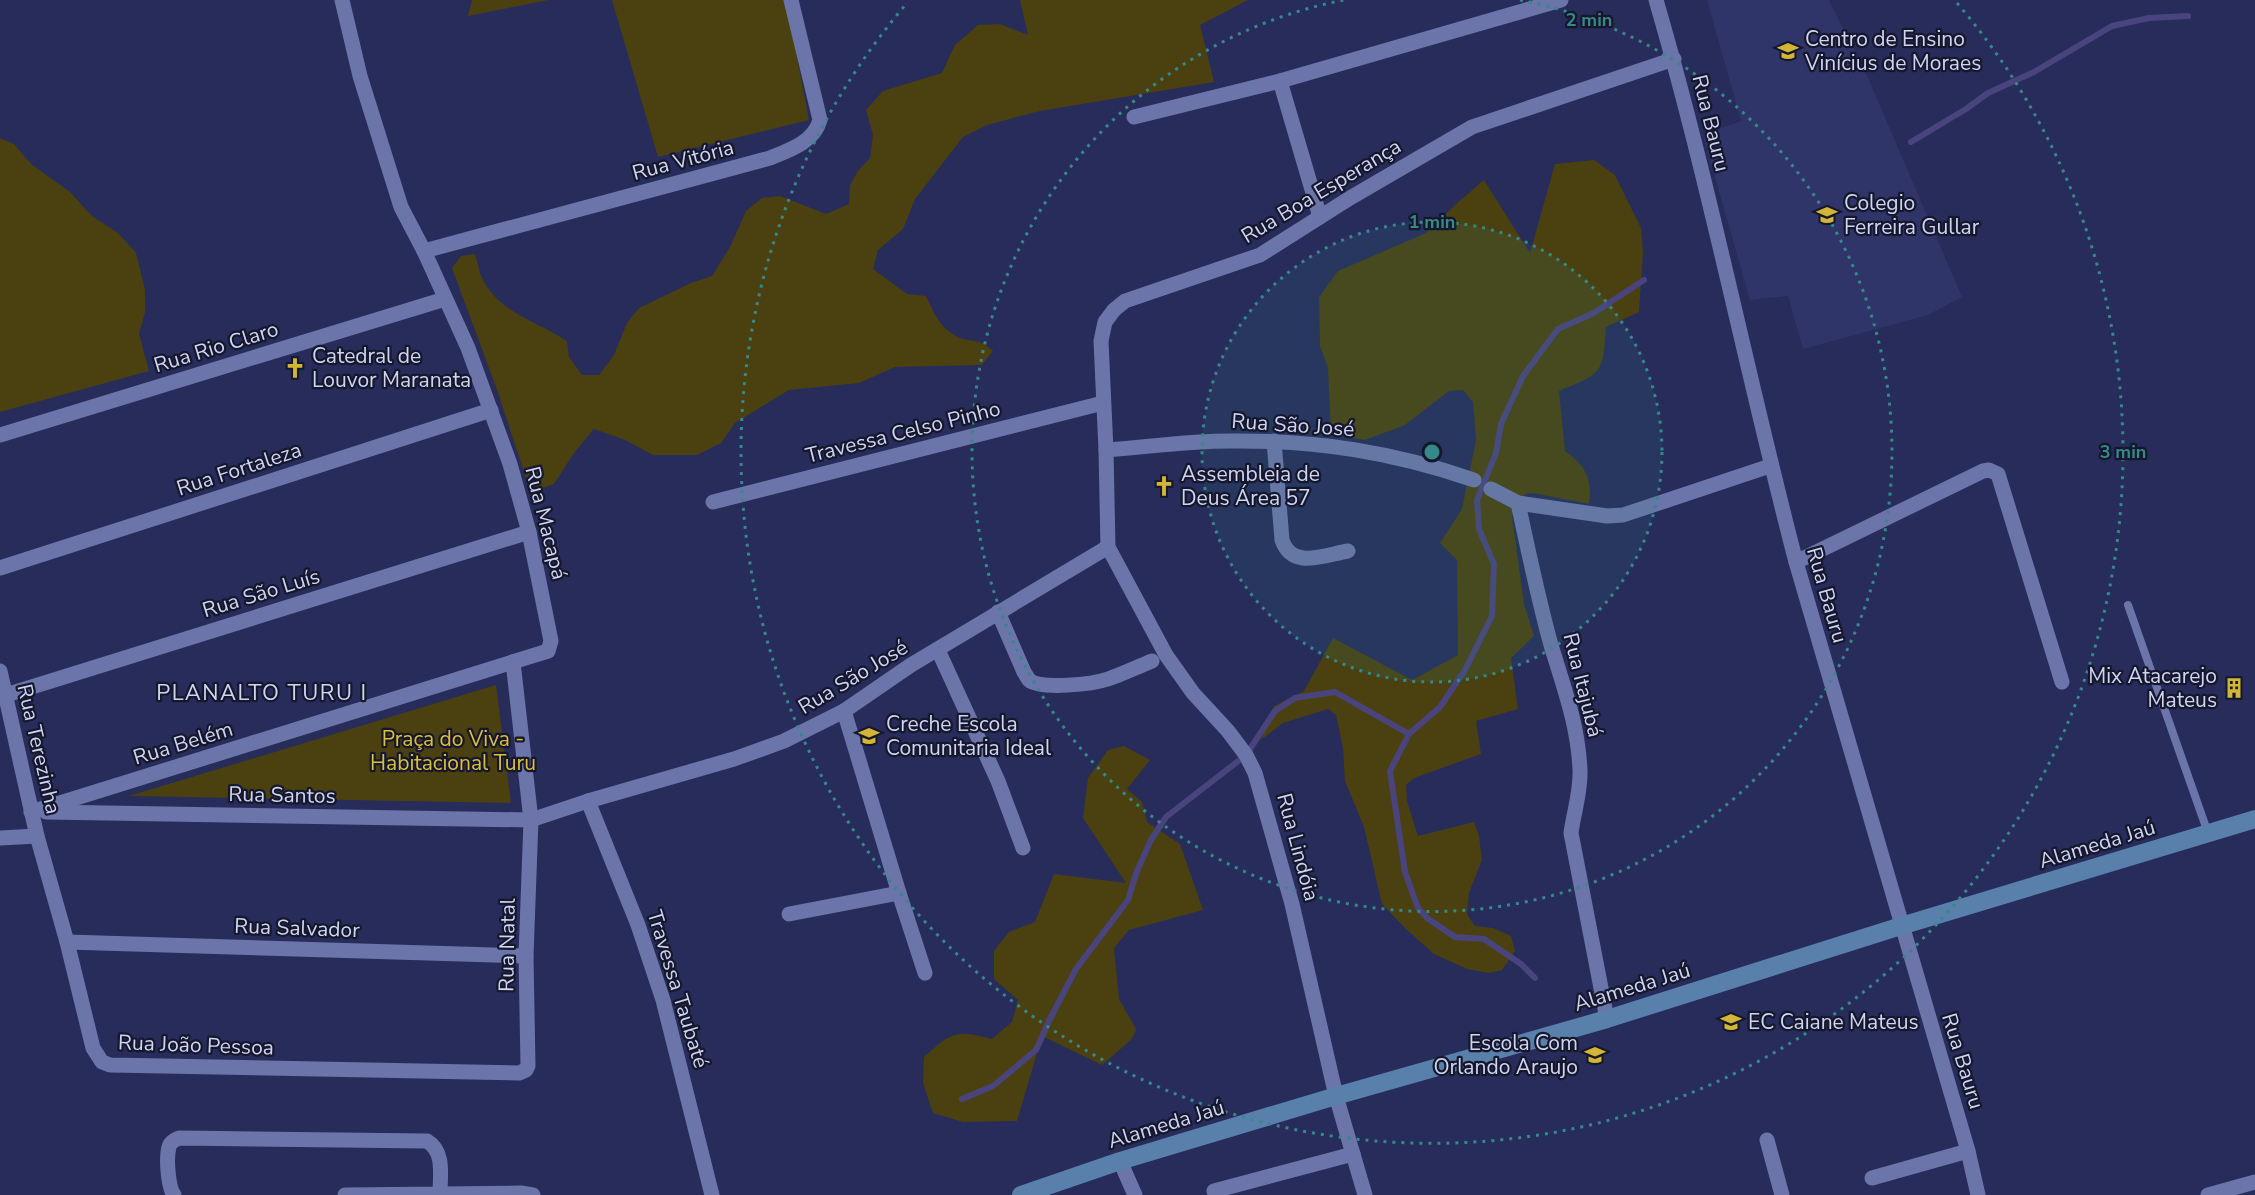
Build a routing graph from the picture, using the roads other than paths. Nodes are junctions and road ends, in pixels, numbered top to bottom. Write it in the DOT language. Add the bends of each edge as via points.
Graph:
graph roads {
  1 [pos="342,0"];
  2 [pos="791,0"];
  3 [pos="1561,0"];
  4 [pos="1656,0"];
  5 [pos="1674,59"];
  6 [pos="1280,81"];
  7 [pos="1134,117"];
  8 [pos="1320,217"];
  9 [pos="424,251"];
  10 [pos="445,299"];
  11 [pos="1103,403"];
  12 [pos="491,410"];
  13 [pos="0,435"];
  14 [pos="1274,441"];
  15 [pos="1106,450"];
  16 [pos="1770,466"];
  17 [pos="1474,480"];
  18 [pos="1491,489"];
  19 [pos="713,502"];
  20 [pos="1518,503"];
  21 [pos="529,532"];
  22 [pos="1108,547"];
  23 [pos="1348,551"];
  24 [pos="1796,562"];
  25 [pos="0,568"];
  26 [pos="2128,605"];
  27 [pos="998,612"];
  28 [pos="551,647"];
  29 [pos="938,650"];
  30 [pos="1152,661"];
  31 [pos="513,662"];
  32 [pos="0,670"];
  33 [pos="2062,682"];
  34 [pos="6,695"];
  35 [pos="844,711"];
  36 [pos="588,801"];
  37 [pos="31,812"];
  38 [pos="2255,819"];
  39 [pos="531,820"];
  40 [pos="2208,834"];
  41 [pos="37,836"];
  42 [pos="0,838"];
  43 [pos="1023,848"];
  44 [pos="898,893"];
  45 [pos="789,914"];
  46 [pos="1900,926"];
  47 [pos="67,942"];
  48 [pos="526,956"];
  49 [pos="925,973"];
  50 [pos="1607,1019"];
  51 [pos="526,1070"];
  52 [pos="1336,1096"];
  53 [pos="1767,1140"];
  54 [pos="1968,1151"];
  55 [pos="1353,1154"];
  56 [pos="1120,1161"];
  57 [pos="1872,1178"];
  58 [pos="2255,1182"];
  59 [pos="1214,1191"];
  60 [pos="440,1194"];
  61 [pos="174,1195"];
  62 [pos="345,1195"];
  63 [pos="533,1195"];
  64 [pos="712,1195"];
  65 [pos="1022,1195"];
  66 [pos="1135,1195"];
  67 [pos="1365,1195"];
  68 [pos="1782,1195"];
  69 [pos="1978,1195"];
  70 [pos="2208,1195"];
  1 -- 9 [label="street" via="360,75 398,196"];
  2 -- 9 [label="street, Rua Vitória" via="820,120 816,132 806,140 770,159"];
  3 -- 6 [label="street"];
  4 -- 5 [label="street, Rua Bauru"];
  5 -- 8 [label="street, Rua Boa Esperança" via="1472,127"];
  5 -- 16 [label="street, Rua Bauru"];
  6 -- 7 [label="street"];
  6 -- 8 [label="street"];
  8 -- 11 [label="street, Rua Boa Esperança" via="1260,255 1125,301 1114,310 1105,322 1101,341"];
  9 -- 10 [label="street"];
  10 -- 12 [label="street"];
  10 -- 13 [label="street, Rua Rio Claro"];
  11 -- 15 [label="street, Rua Boa Esperança"];
  11 -- 19 [label="street, Travessa Celso Pinho"];
  12 -- 21 [label="street, Rua Macapá"];
  12 -- 25 [label="street, Rua Fortaleza"];
  14 -- 15 [label="street, Rua São José"];
  14 -- 17 [label="street, Rua São José" via="1380,453"];
  14 -- 23 [label="street" via="1285,549 1293,557 1304,559"];
  15 -- 22 [label="street, Rua Boa Esperança"];
  16 -- 20 [label="street" via="1623,515"];
  16 -- 24 [label="street, Rua Bauru"];
  18 -- 20 [label="street"];
  20 -- 50 [label="street, Rua Itajubá" via="1577,739 1580,791 1571,833"];
  21 -- 28 [label="street, Rua Macapá"];
  21 -- 34 [label="street, Rua São Luís"];
  22 -- 27 [label="street, Rua São José"];
  22 -- 52 [label="street, Rua Lindóia" via="1166,655 1240,747 1255,773 1292,904"];
  24 -- 33 [label="street" via="1983,471 1993,471 1998,474"];
  24 -- 46 [label="street, Rua Bauru"];
  26 -- 40 [label="lane"];
  27 -- 29 [label="street, Rua São José"];
  27 -- 30 [label="street" via="1024,672 1036,683 1093,682"];
  28 -- 31 [label="street, Rua Belém" via="545,653"];
  29 -- 35 [label="street, Rua São José"];
  29 -- 43 [label="street" via="998,781"];
  31 -- 37 [label="street, Rua Belém"];
  31 -- 39 [label="street"];
  32 -- 34 [label="street, Rua Terezinha"];
  34 -- 37 [label="street, Rua Terezinha"];
  35 -- 36 [label="street, Rua São José" via="784,741 734,759"];
  35 -- 44 [label="street"];
  36 -- 39 [label="street, Rua São José"];
  36 -- 64 [label="street, Travessa Taubaté" via="638,925 663,1000"];
  37 -- 39 [label="street, Rua Santos"];
  37 -- 41 [label="street, Rua Terezinha"];
  38 -- 40 [label="main road, Alameda Jaú"];
  39 -- 48 [label="street, Rua Natal"];
  40 -- 46 [label="main road, Alameda Jaú"];
  41 -- 42 [label="street"];
  41 -- 47 [label="street, Rua João Pessoa"];
  44 -- 45 [label="street"];
  44 -- 49 [label="street"];
  46 -- 50 [label="main road, Alameda Jaú"];
  46 -- 54 [label="street, Rua Bauru"];
  47 -- 48 [label="street, Rua Salvador"];
  47 -- 51 [label="street, Rua João Pessoa" via="93,1048 102,1062 110,1065 472,1073"];
  48 -- 51 [label="street, Rua Natal"];
  50 -- 52 [label="main road, Alameda Jaú"];
  52 -- 55 [label="street, Rua Lindóia"];
  52 -- 56 [label="main road, Alameda Jaú"];
  53 -- 68 [label="street"];
  54 -- 57 [label="street"];
  54 -- 69 [label="street, Rua Bauru"];
  55 -- 59 [label="street"];
  55 -- 67 [label="street, Rua Lindóia"];
  56 -- 65 [label="main road, Alameda Jaú"];
  56 -- 66 [label="street"];
  58 -- 70 [label="street"];
  60 -- 61 [label="street" via="439,1154 436,1146 427,1141 179,1138 169,1148 169,1189"];
  60 -- 62 [label="street"];
  60 -- 63 [label="street"];
}
